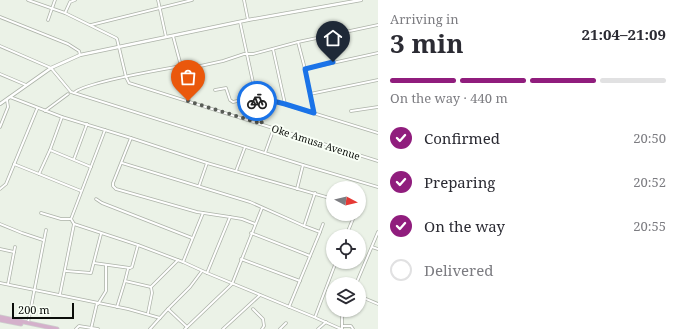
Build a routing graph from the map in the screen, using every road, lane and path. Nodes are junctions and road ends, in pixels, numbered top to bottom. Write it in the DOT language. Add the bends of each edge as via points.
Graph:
graph roads {
  1 [pos="28,0"];
  2 [pos="55,0"];
  3 [pos="75,0"];
  4 [pos="158,0"];
  5 [pos="192,0"];
  6 [pos="244,0"];
  7 [pos="361,0"];
  8 [pos="341,2"];
  9 [pos="52,8"];
  10 [pos="160,8"];
  11 [pos="65,13"];
  12 [pos="0,17"];
  13 [pos="48,20"];
  14 [pos="248,20"];
  15 [pos="240,22"];
  16 [pos="90,25"];
  17 [pos="378,25"];
  18 [pos="173,36"];
  19 [pos="166,37"];
  20 [pos="298,42"];
  21 [pos="0,46"];
  22 [pos="119,48"];
  23 [pos="273,49"];
  24 [pos="378,53"];
  25 [pos="247,54"];
  26 [pos="80,55"];
  27 [pos="181,66"];
  28 [pos="51,68"];
  29 [pos="305,69"];
  30 [pos="182,70"];
  31 [pos="0,74"];
  32 [pos="126,77"];
  33 [pos="378,80"];
  34 [pos="27,86"];
  35 [pos="214,90"];
  36 [pos="74,92"];
  37 [pos="68,94"];
  38 [pos="310,94"];
  39 [pos="257,97"];
  40 [pos="9,98"];
  41 [pos="188,101"];
  42 [pos="0,104"];
  43 [pos="285,104"];
  44 [pos="378,107"];
  45 [pos="37,109"];
  46 [pos="45,112"];
  47 [pos="351,112"];
  48 [pos="314,113"];
  49 [pos="62,117"];
  50 [pos="87,124"];
  51 [pos="262,124"];
  52 [pos="0,128"];
  53 [pos="274,128"];
  54 [pos="105,130"];
  55 [pos="378,133"];
  56 [pos="131,138"];
  57 [pos="244,147"];
  58 [pos="50,150"];
  59 [pos="265,153"];
  60 [pos="74,160"];
  61 [pos="378,162"];
  62 [pos="122,163"];
  63 [pos="207,163"];
  64 [pos="14,164"];
  65 [pos="303,165"];
  66 [pos="91,167"];
  67 [pos="236,171"];
  68 [pos="39,174"];
  69 [pos="198,186"];
  70 [pos="378,187"];
  71 [pos="1,188"];
  72 [pos="297,189"];
  73 [pos="81,191"];
  74 [pos="315,193"];
  75 [pos="326,197"];
  76 [pos="96,199"];
  77 [pos="262,208"];
  78 [pos="41,213"];
  79 [pos="203,214"];
  80 [pos="230,217"];
  81 [pos="71,219"];
  82 [pos="0,224"];
  83 [pos="74,224"];
  84 [pos="255,224"];
  85 [pos="323,224"];
  86 [pos="304,226"];
  87 [pos="46,230"];
  88 [pos="320,232"];
  89 [pos="378,232"];
  90 [pos="251,233"];
  91 [pos="101,234"];
  92 [pos="192,238"];
  93 [pos="44,240"];
  94 [pos="138,245"];
  95 [pos="372,246"];
  96 [pos="15,247"];
  97 [pos="0,249"];
  98 [pos="378,249"];
  99 [pos="14,252"];
  100 [pos="310,256"];
  101 [pos="241,259"];
  102 [pos="178,260"];
  103 [pos="182,262"];
  104 [pos="94,263"];
  105 [pos="106,265"];
  106 [pos="128,269"];
  107 [pos="333,269"];
  108 [pos="66,271"];
  109 [pos="202,271"];
  110 [pos="207,274"];
  111 [pos="359,277"];
  112 [pos="125,281"];
  113 [pos="300,281"];
  114 [pos="0,282"];
  115 [pos="8,284"];
  116 [pos="232,284"];
  117 [pos="152,287"];
  118 [pos="35,289"];
  119 [pos="60,294"];
  120 [pos="260,295"];
  121 [pos="366,299"];
  122 [pos="378,303"];
  123 [pos="98,304"];
  124 [pos="117,307"];
  125 [pos="289,307"];
  126 [pos="168,309"];
  127 [pos="253,309"];
  128 [pos="148,314"];
  129 [pos="314,317"];
  130 [pos="342,317"];
  131 [pos="160,318"];
  132 [pos="0,319"];
  133 [pos="326,322"];
  134 [pos="28,323"];
  135 [pos="286,323"];
  136 [pos="342,326"];
  137 [pos="92,328"];
  138 [pos="186,328"];
  139 [pos="46,329"];
  140 [pos="56,329"];
  141 [pos="76,329"];
  142 [pos="98,329"];
  143 [pos="150,329"];
  144 [pos="223,329"];
  145 [pos="262,329"];
  146 [pos="280,329"];
  147 [pos="318,329"];
  148 [pos="341,329"];
  149 [pos="353,329"];
  1 -- 9 [label="street"];
  2 -- 9 [label="street"];
  3 -- 11 [label="street" via="70,2"];
  4 -- 10 [label="street"];
  5 -- 10 [label="street"];
  6 -- 14 [label="street"];
  7 -- 8 [label="street"];
  8 -- 14 [label="street"];
  9 -- 11 [label="street"];
  9 -- 13 [label="street"];
  10 -- 16 [label="street"];
  10 -- 19 [label="street"];
  11 -- 16 [label="street"];
  12 -- 26 [label="street" via="68,44 79,51"];
  14 -- 15 [label="street"];
  15 -- 18 [label="street"];
  15 -- 25 [label="street"];
  16 -- 22 [label="street" via="116,38"];
  17 -- 20 [label="street"];
  18 -- 19 [label="street"];
  18 -- 27 [label="street"];
  19 -- 22 [label="street"];
  20 -- 23 [label="street"];
  20 -- 29 [label="street"];
  21 -- 28 [label="street"];
  22 -- 26 [label="street"];
  22 -- 32 [label="street"];
  23 -- 25 [label="street"];
  23 -- 43 [label="street"];
  24 -- 29 [label="street"];
  25 -- 30 [label="street"];
  25 -- 39 [label="street"];
  26 -- 28 [label="street"];
  27 -- 30 [label="street"];
  27 -- 32 [label="street"];
  28 -- 34 [label="street"];
  28 -- 36 [label="street" via="65,86"];
  29 -- 38 [label="street"];
  30 -- 41 [label="street"];
  31 -- 34 [label="street"];
  32 -- 36 [label="street" via="84,87"];
  32 -- 41 [label="street, Oke Amusa Avenue" via="129,82"];
  33 -- 38 [label="street"];
  34 -- 40 [label="street"];
  35 -- 39 [label="street" via="226,88 233,102"];
  36 -- 57 [label="street"];
  37 -- 46 [label="street"];
  38 -- 48 [label="street"];
  39 -- 43 [label="street"];
  39 -- 51 [label="street"];
  40 -- 42 [label="street"];
  40 -- 45 [label="street"];
  40 -- 52 [label="street"];
  41 -- 51 [label="street, Oke Amusa Avenue"];
  43 -- 48 [label="street"];
  44 -- 47 [label="street"];
  45 -- 46 [label="street"];
  45 -- 64 [label="street"];
  46 -- 49 [label="street"];
  48 -- 55 [label="street"];
  49 -- 50 [label="street"];
  49 -- 58 [label="street"];
  50 -- 54 [label="street"];
  50 -- 60 [label="street"];
  51 -- 53 [label="street, Oke Amusa Avenue"];
  53 -- 59 [label="street"];
  53 -- 61 [label="street, Oke Amusa Avenue"];
  54 -- 56 [label="street"];
  54 -- 66 [label="street"];
  56 -- 62 [label="street"];
  56 -- 63 [label="street"];
  57 -- 59 [label="street"];
  57 -- 67 [label="street"];
  58 -- 60 [label="street"];
  58 -- 68 [label="street"];
  59 -- 65 [label="street"];
  60 -- 66 [label="street"];
  62 -- 69 [label="street"];
  62 -- 79 [label="street" via="113,183 116,189"];
  63 -- 67 [label="street"];
  63 -- 69 [label="street"];
  64 -- 68 [label="street"];
  64 -- 71 [label="street"];
  65 -- 70 [label="street"];
  65 -- 72 [label="street"];
  66 -- 73 [label="street"];
  67 -- 72 [label="street"];
  68 -- 73 [label="street"];
  69 -- 77 [label="street"];
  72 -- 74 [label="street"];
  73 -- 81 [label="street"];
  74 -- 75 [label="street"];
  74 -- 86 [label="street"];
  76 -- 92 [label="street"];
  77 -- 84 [label="street"];
  77 -- 86 [label="street"];
  78 -- 81 [label="street"];
  79 -- 80 [label="street"];
  79 -- 92 [label="street"];
  80 -- 84 [label="street"];
  80 -- 110 [label="street"];
  81 -- 83 [label="street"];
  82 -- 93 [label="street"];
  83 -- 91 [label="street"];
  83 -- 108 [label="street"];
  84 -- 90 [label="street"];
  85 -- 88 [label="street"];
  86 -- 88 [label="street"];
  87 -- 93 [label="street"];
  88 -- 100 [label="street"];
  89 -- 95 [label="street"];
  90 -- 100 [label="street"];
  90 -- 101 [label="street"];
  91 -- 94 [label="street"];
  91 -- 104 [label="street"];
  92 -- 103 [label="street"];
  93 -- 118 [label="street"];
  94 -- 102 [label="street"];
  94 -- 106 [label="street" via="132,267"];
  95 -- 98 [label="street"];
  95 -- 111 [label="street"];
  96 -- 99 [label="street"];
  97 -- 99 [label="street"];
  99 -- 115 [label="street"];
  100 -- 113 [label="street"];
  101 -- 113 [label="street"];
  101 -- 116 [label="street"];
  102 -- 103 [label="street"];
  102 -- 117 [label="street"];
  103 -- 109 [label="street"];
  104 -- 105 [label="street"];
  104 -- 108 [label="street" via="90,274"];
  105 -- 106 [label="street"];
  105 -- 123 [label="street" via="106,290"];
  106 -- 112 [label="street"];
  107 -- 129 [label="street"];
  108 -- 119 [label="street"];
  109 -- 110 [label="street"];
  109 -- 126 [label="street"];
  110 -- 116 [label="street"];
  112 -- 117 [label="street"];
  112 -- 124 [label="street"];
  113 -- 125 [label="street"];
  114 -- 115 [label="street"];
  115 -- 118 [label="street"];
  116 -- 120 [label="street"];
  116 -- 138 [label="street"];
  117 -- 128 [label="street"];
  118 -- 119 [label="street"];
  118 -- 134 [label="street"];
  119 -- 123 [label="street"];
  120 -- 125 [label="street"];
  120 -- 144 [label="street"];
  121 -- 122 [label="street"];
  123 -- 124 [label="street"];
  123 -- 137 [label="street"];
  124 -- 128 [label="street"];
  125 -- 129 [label="street"];
  126 -- 131 [label="street"];
  126 -- 138 [label="street"];
  127 -- 145 [label="street" via="264,321"];
  128 -- 131 [label="street"];
  129 -- 133 [label="street"];
  130 -- 136 [label="street"];
  131 -- 143 [label="street"];
  132 -- 134 [label="main road"];
  132 -- 139 [label="main road"];
  133 -- 147 [label="street"];
  133 -- 148 [label="street"];
  134 -- 140 [label="main road"];
  135 -- 146 [label="street"];
  136 -- 148 [label="street"];
  136 -- 149 [label="street" via="351,326"];
  137 -- 141 [label="street" via="78,326"];
  137 -- 142 [label="street"];
}
